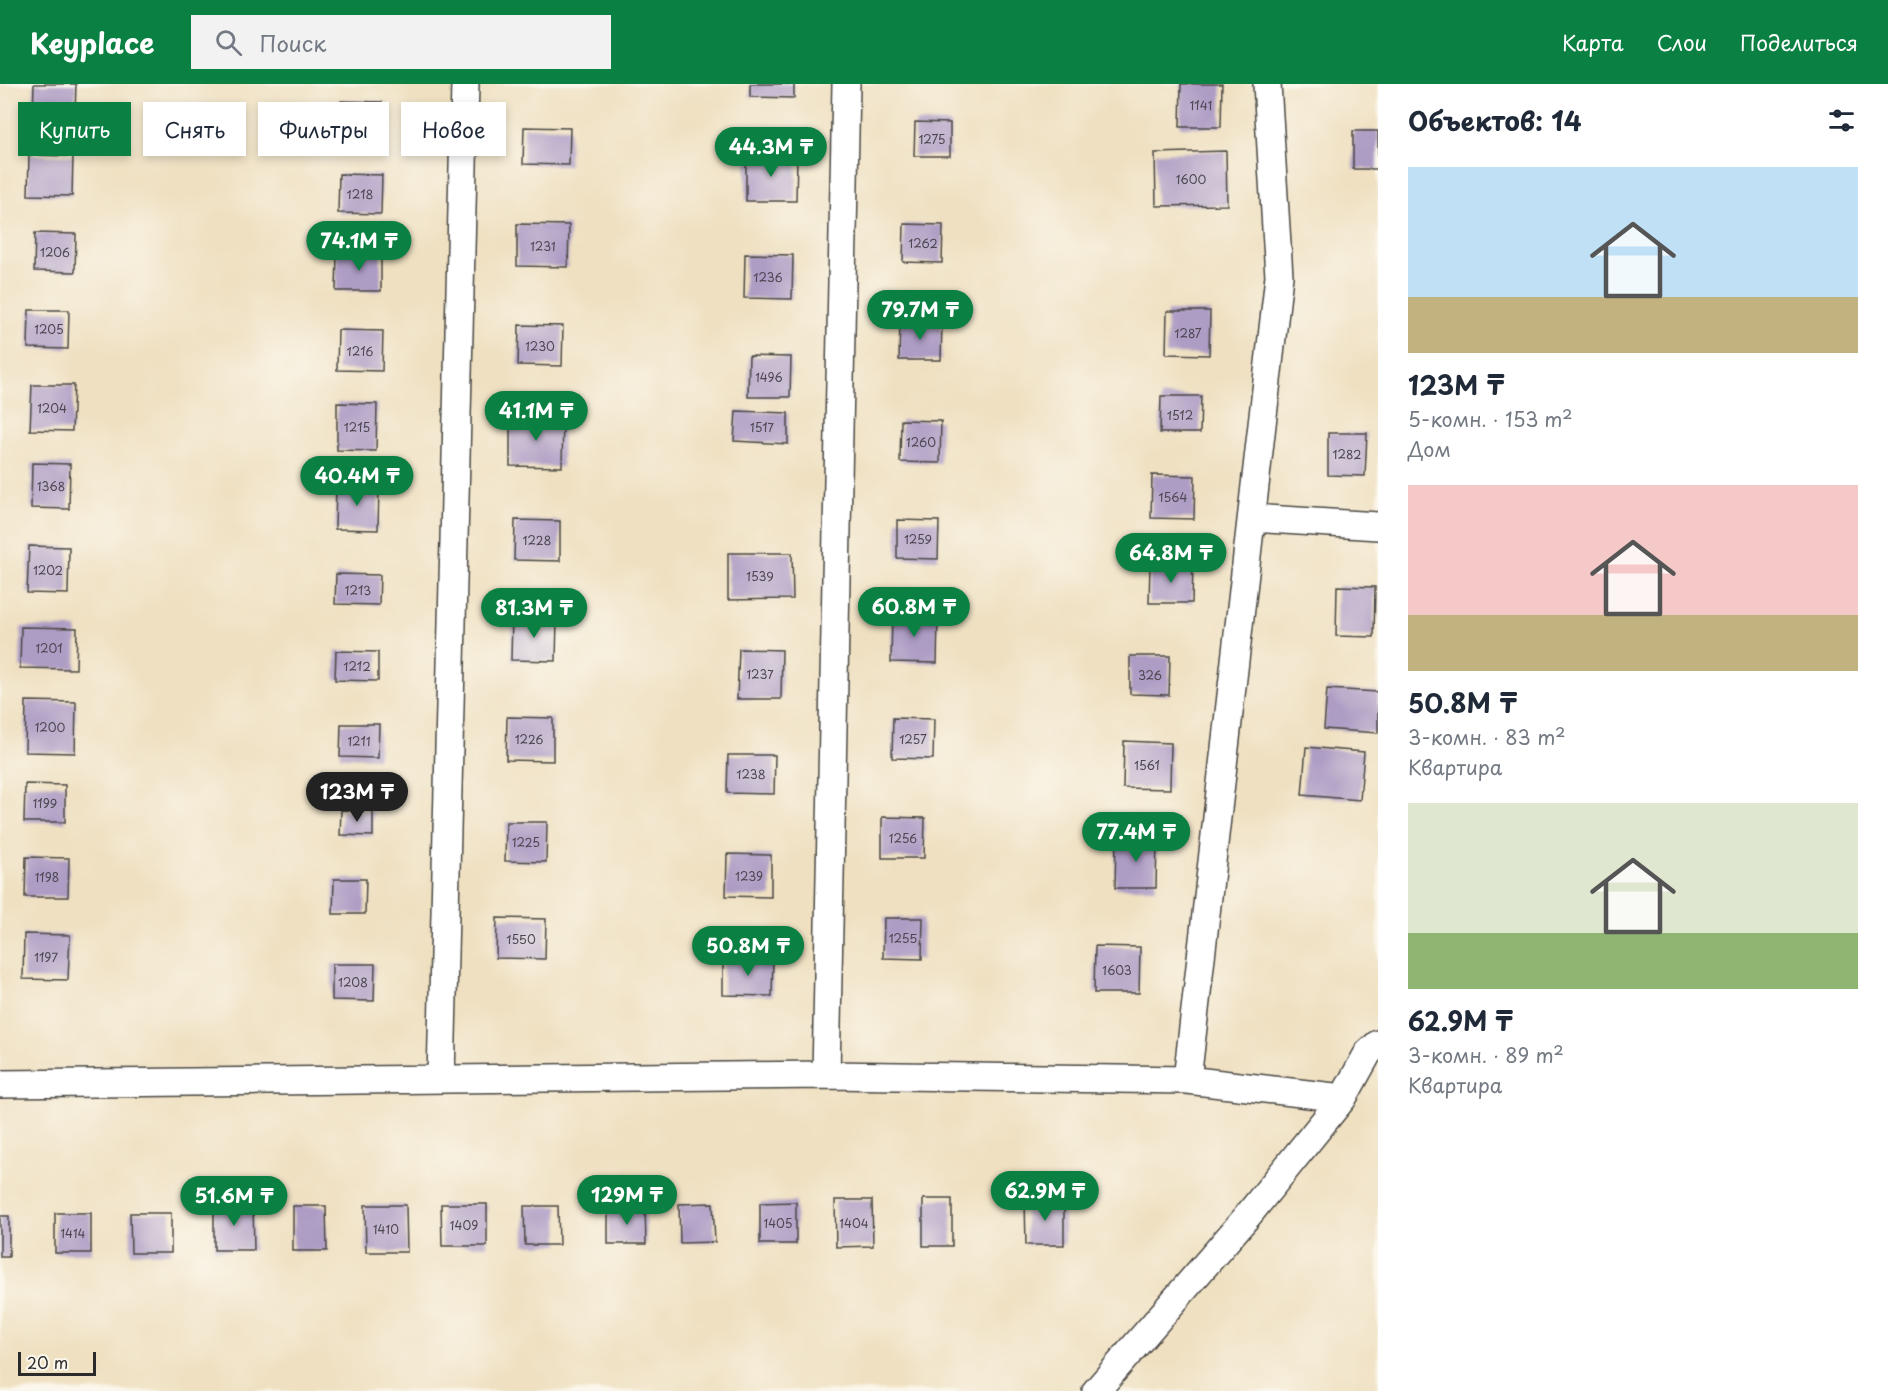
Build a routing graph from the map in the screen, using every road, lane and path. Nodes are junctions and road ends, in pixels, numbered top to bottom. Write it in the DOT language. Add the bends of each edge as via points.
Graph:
graph roads {
  1 [pos="465,84"];
  2 [pos="846,84"];
  3 [pos="1267,84"];
  4 [pos="1252,518"];
  5 [pos="1378,526"];
  6 [pos="1378,1044"];
  7 [pos="826,1075"];
  8 [pos="441,1079"];
  9 [pos="1187,1080"];
  10 [pos="0,1084"];
  11 [pos="1343,1098"];
  12 [pos="1096,1391"];
  1 -- 8 [label="street"];
  2 -- 7 [label="street"];
  3 -- 4 [label="street" via="1279,276"];
  4 -- 5 [label="street"];
  4 -- 9 [label="street"];
  6 -- 11 [label="street" via="1368,1053"];
  7 -- 8 [label="street"];
  7 -- 9 [label="street"];
  8 -- 10 [label="street"];
  9 -- 11 [label="street"];
  11 -- 12 [label="street" via="1245,1219"];
}
